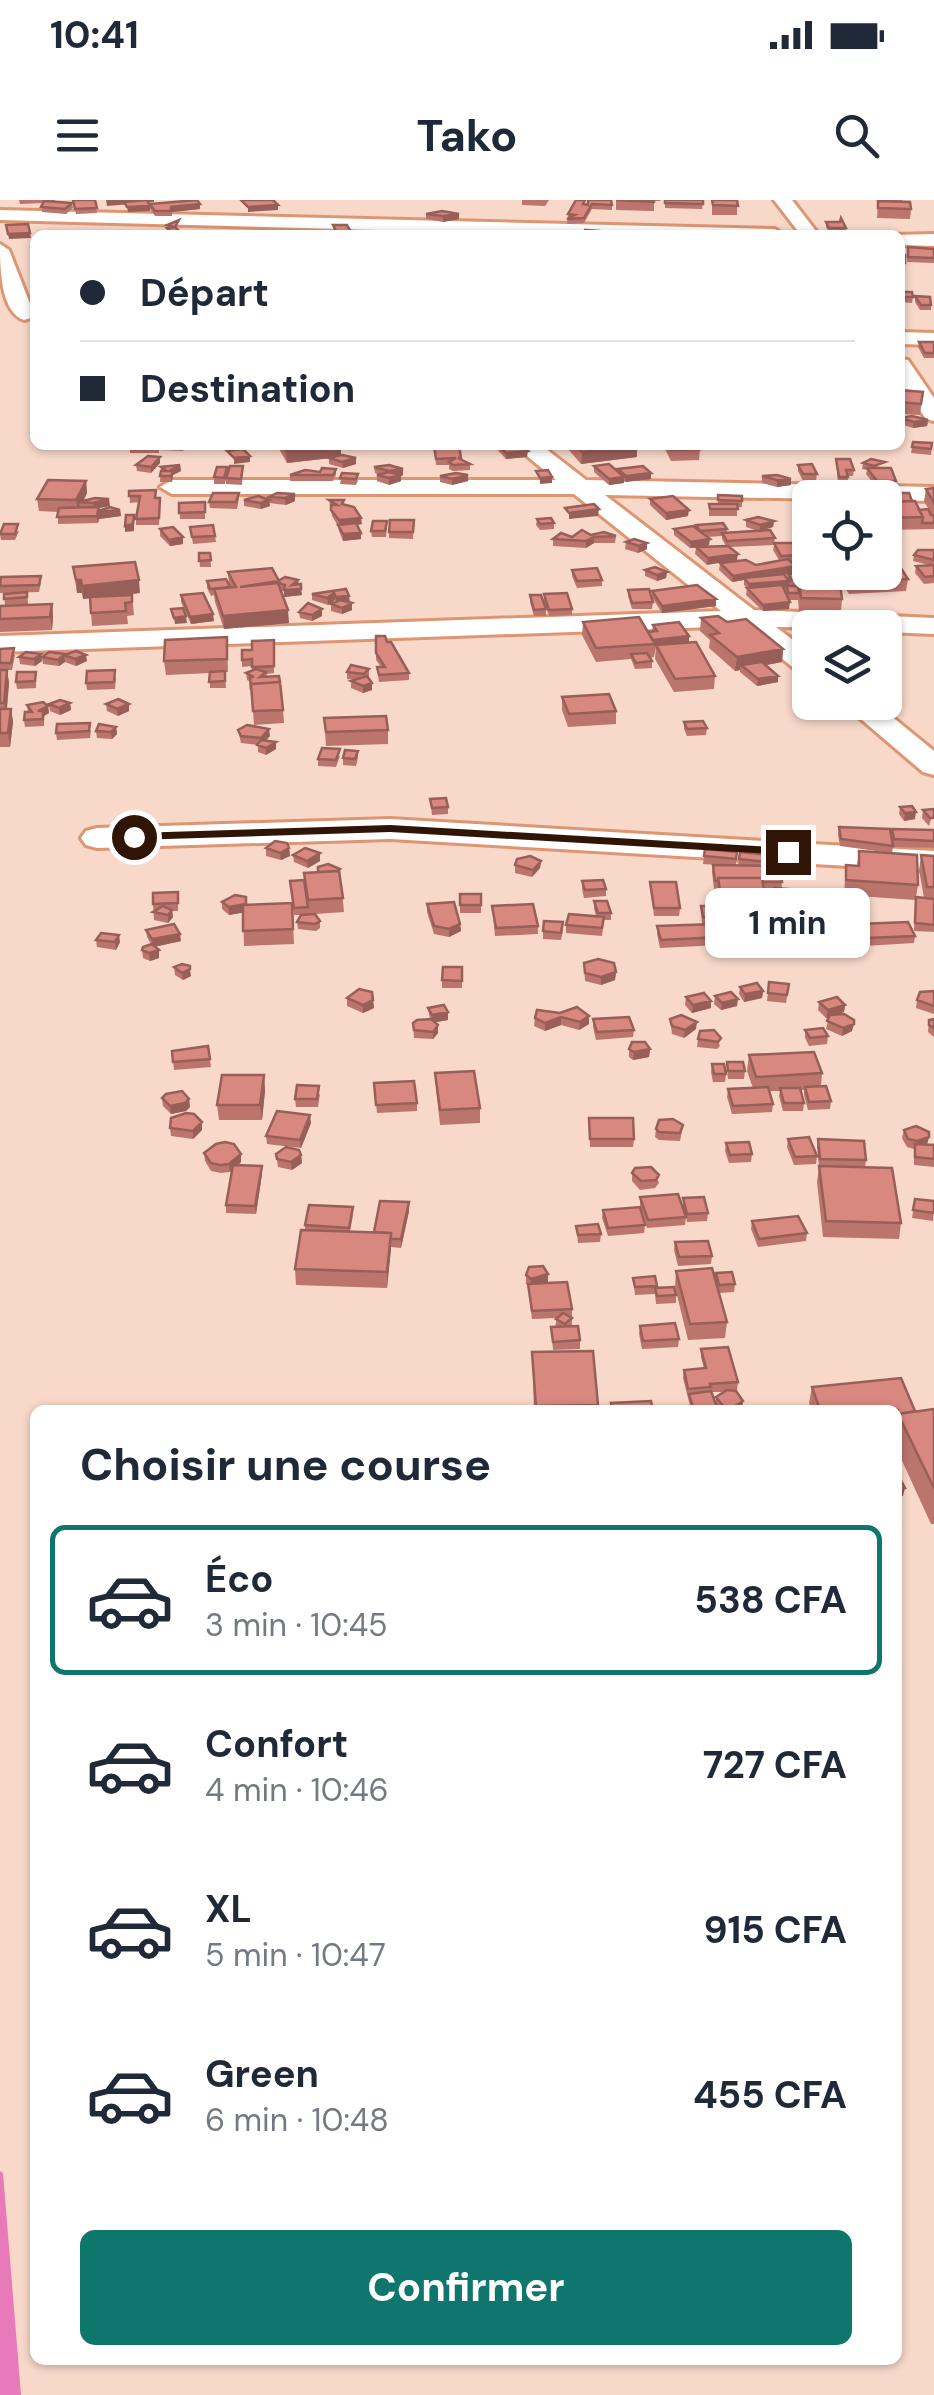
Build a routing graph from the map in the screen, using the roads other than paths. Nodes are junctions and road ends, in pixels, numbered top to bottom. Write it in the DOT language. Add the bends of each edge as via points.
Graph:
graph roads {
  1 [pos="218,200"];
  2 [pos="783,200"];
  3 [pos="561,206"];
  4 [pos="0,215"];
  5 [pos="249,220"];
  6 [pos="548,228"];
  7 [pos="260,230"];
  8 [pos="613,230"];
  9 [pos="806,230"];
  10 [pos="905,238"];
  11 [pos="934,240"];
  12 [pos="0,250"];
  13 [pos="0,314"];
  14 [pos="29,315"];
  15 [pos="905,338"];
  16 [pos="934,339"];
  17 [pos="905,372"];
  18 [pos="934,414"];
  19 [pos="532,450"];
  20 [pos="172,487"];
  21 [pos="580,487"];
  22 [pos="934,494"];
  23 [pos="748,618"];
  24 [pos="934,626"];
  25 [pos="0,644"];
  26 [pos="792,653"];
  27 [pos="877,720"];
  28 [pos="934,766"];
  29 [pos="98,838"];
  30 [pos="934,861"];
  1 -- 5 [label="street"];
  2 -- 9 [label="street"];
  3 -- 6 [label="street"];
  4 -- 5 [label="street"];
  5 -- 6 [label="street"];
  5 -- 7 [label="street"];
  6 -- 8 [label="street"];
  10 -- 11 [label="street"];
  12 -- 14 [label="street"];
  13 -- 14 [label="street"];
  15 -- 16 [label="street"];
  17 -- 18 [label="street"];
  19 -- 21 [label="street"];
  20 -- 21 [label="street"];
  21 -- 22 [label="street"];
  21 -- 23 [label="street"];
  23 -- 24 [label="street"];
  23 -- 25 [label="street"];
  23 -- 26 [label="street"];
  27 -- 28 [label="street"];
  29 -- 30 [label="street" via="390,829"];
}
